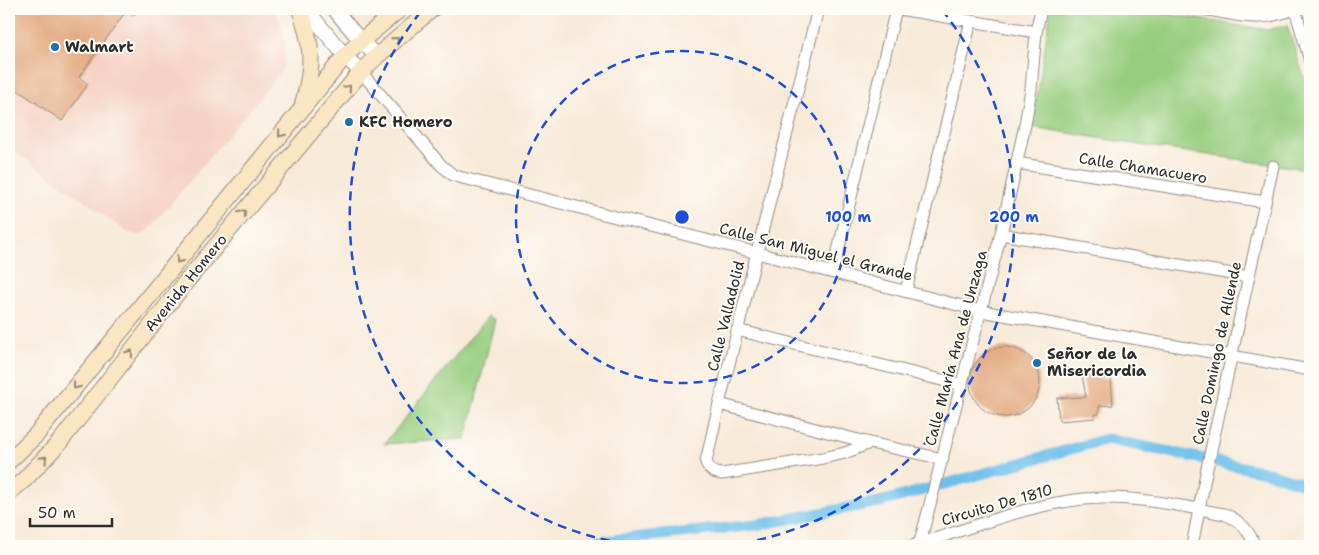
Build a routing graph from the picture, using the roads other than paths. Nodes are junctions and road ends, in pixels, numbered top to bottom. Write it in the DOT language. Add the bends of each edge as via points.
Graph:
graph roads {
  1 [pos="300,9"];
  2 [pos="306,9"];
  3 [pos="334,9"];
  4 [pos="400,9"];
  5 [pos="432,9"];
  6 [pos="818,9"];
  7 [pos="897,9"];
  8 [pos="1041,9"];
  9 [pos="1208,9"];
  10 [pos="1296,9"];
  11 [pos="971,21"];
  12 [pos="1036,32"];
  13 [pos="361,41"];
  14 [pos="345,56"];
  15 [pos="377,56"];
  16 [pos="1310,61"];
  17 [pos="361,72"];
  18 [pos="301,110"];
  19 [pos="1016,163"];
  20 [pos="1273,166"];
  21 [pos="1265,202"];
  22 [pos="1001,234"];
  23 [pos="757,253"];
  24 [pos="833,272"];
  25 [pos="1249,277"];
  26 [pos="906,291"];
  27 [pos="981,311"];
  28 [pos="737,330"];
  29 [pos="1232,355"];
  30 [pos="1310,370"];
  31 [pos="962,385"];
  32 [pos="719,404"];
  33 [pos="870,443"];
  34 [pos="942,459"];
  35 [pos="9,461"];
  36 [pos="9,492"];
  37 [pos="1200,509"];
  38 [pos="917,545"];
  39 [pos="1192,546"];
  40 [pos="1255,546"];
  1 -- 18 [label="main road" via="307,29 311,59 308,88"];
  2 -- 14 [label="street"];
  3 -- 13 [label="street"];
  4 -- 13 [label="main road, Avenida Homero"];
  15 -- 5 [label="main road, Avenida Homero, one-way"];
  6 -- 23 [label="street, Calle Valladolid"];
  7 -- 11 [label="street"];
  7 -- 24 [label="street"];
  8 -- 12 [label="street, Calle María Ana de Unzaga"];
  9 -- 10 [label="street" via="1241,16 1268,17"];
  10 -- 16 [label="street"];
  11 -- 12 [label="street"];
  11 -- 26 [label="street"];
  12 -- 19 [label="street, Calle María Ana de Unzaga" via="1031,89"];
  13 -- 14 [label="main road, Avenida Homero"];
  13 -- 15 [label="street"];
  14 -- 17 [label="street"];
  14 -- 18 [label="main road, Avenida Homero"];
  15 -- 17 [label="main road, Avenida Homero"];
  17 -- 23 [label="street, Calle San Miguel el Grande" via="452,175"];
  36 -- 17 [label="main road, Avenida Homero, one-way" via="59,443 185,283"];
  18 -- 35 [label="main road, Avenida Homero, one-way" via="36,436"];
  19 -- 21 [label="street, Calle Chamacuero"];
  19 -- 22 [label="street, Calle María Ana de Unzaga"];
  20 -- 21 [label="street, Calle Domingo de Allende"];
  21 -- 25 [label="street, Calle Domingo de Allende"];
  22 -- 25 [label="street"];
  22 -- 27 [label="street, Calle María Ana de Unzaga"];
  23 -- 24 [label="street, Calle San Miguel el Grande"];
  23 -- 28 [label="street, Calle Valladolid"];
  24 -- 26 [label="street, Calle San Miguel el Grande"];
  25 -- 29 [label="street, Calle Domingo de Allende"];
  26 -- 27 [label="street, Calle San Miguel el Grande"];
  27 -- 29 [label="street, Calle San Miguel el Grande"];
  27 -- 31 [label="street, Calle María Ana de Unzaga"];
  28 -- 31 [label="street"];
  28 -- 32 [label="street, Calle Valladolid"];
  29 -- 30 [label="street, Calle San Miguel el Grande"];
  29 -- 37 [label="street, Calle Domingo de Allende"];
  31 -- 34 [label="street, Calle María Ana de Unzaga"];
  32 -- 33 [label="street"];
  32 -- 33 [label="street, Calle Valladolid" via="706,459 713,472 823,458"];
  33 -- 34 [label="street"];
  34 -- 38 [label="street, Calle María Ana de Unzaga"];
  37 -- 38 [label="street, Circuito De 1810" via="1118,498 1084,499 1031,508"];
  37 -- 39 [label="street, Calle Domingo de Allende"];
  37 -- 40 [label="street, Circuito De 1810" via="1234,518 1251,536"];
}
